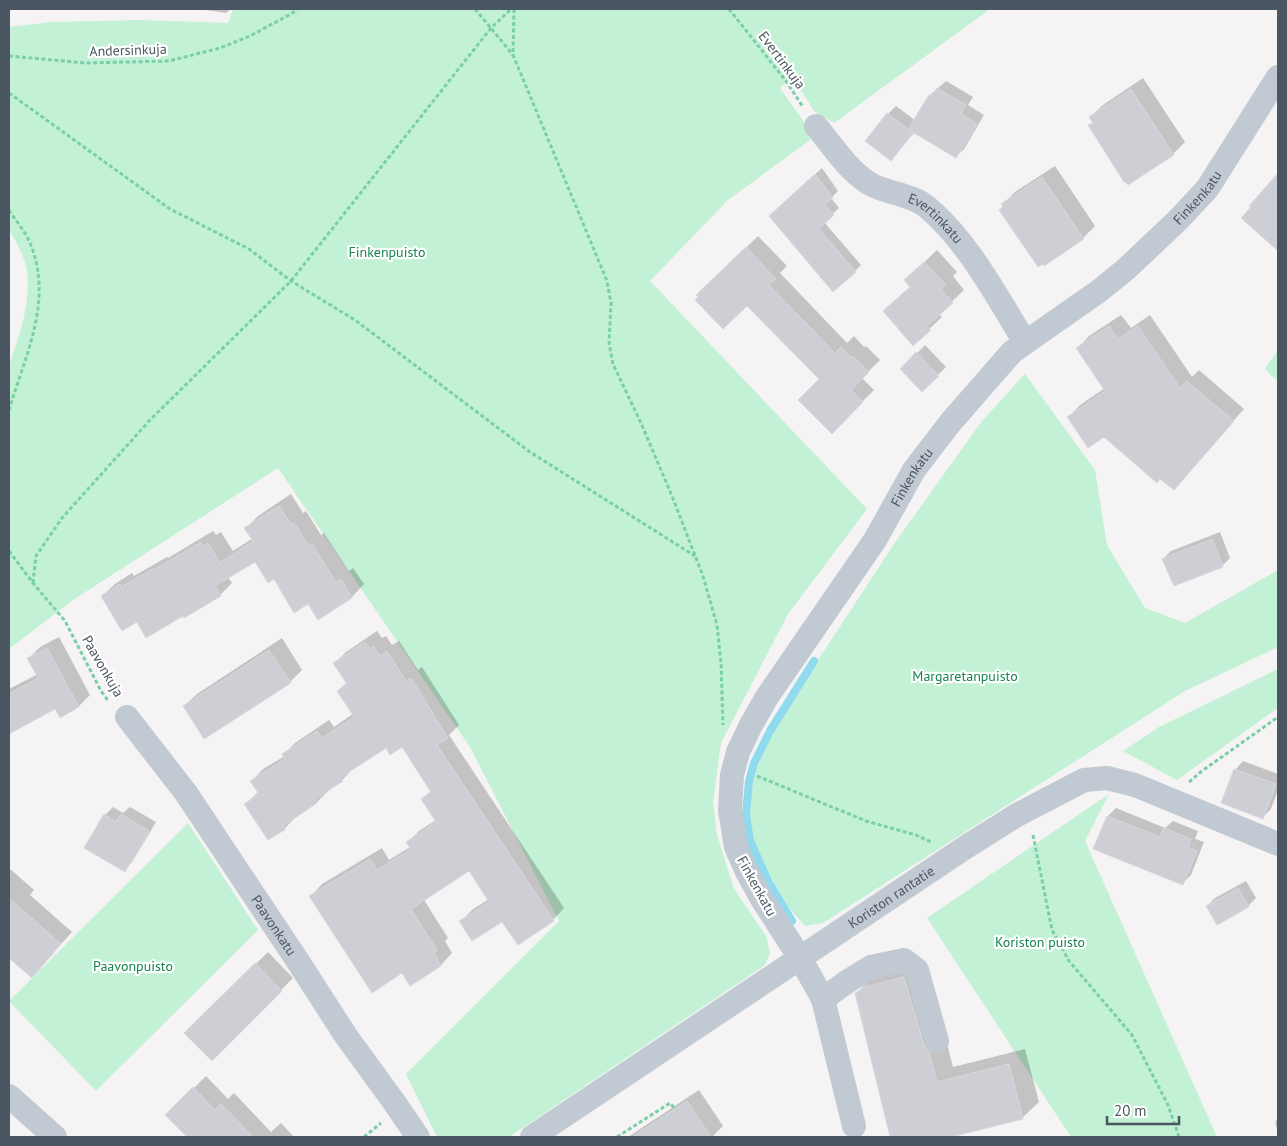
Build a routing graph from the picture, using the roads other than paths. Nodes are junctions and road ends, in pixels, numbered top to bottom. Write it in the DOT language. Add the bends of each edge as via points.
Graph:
graph roads {
  1 [pos="1278,77"];
  2 [pos="816,126"];
  3 [pos="1025,342"];
  4 [pos="127,717"];
  5 [pos="1278,844"];
  6 [pos="800,958"];
  7 [pos="823,998"];
  8 [pos="936,1041"];
  9 [pos="9,1096"];
  10 [pos="854,1126"];
  11 [pos="55,1137"];
  12 [pos="418,1137"];
  13 [pos="532,1137"];
  1 -- 3 [label="street, Finkenkatu" via="1206,189 1177,221 1105,286"];
  2 -- 3 [label="street, Evertinkatu" via="857,174 873,186 926,205 942,221 973,260"];
  3 -- 6 [label="street, Finkenkatu" via="994,371 914,470 875,540 768,697 738,752 732,775 730,810 736,847 762,899"];
  4 -- 12 [label="street, Paavonkatu" via="186,792 346,1036"];
  5 -- 6 [label="street, Koriston rantatie" via="1135,785 1107,778 1084,780 1017,815"];
  6 -- 7 [label="street, Finkenkatu"];
  6 -- 13 [label="street, Koriston rantatie"];
  7 -- 8 [label="street" via="871,968 904,960 917,970"];
  7 -- 10 [label="street, Finkenkatu"];
  9 -- 11 [label="street"];
}
